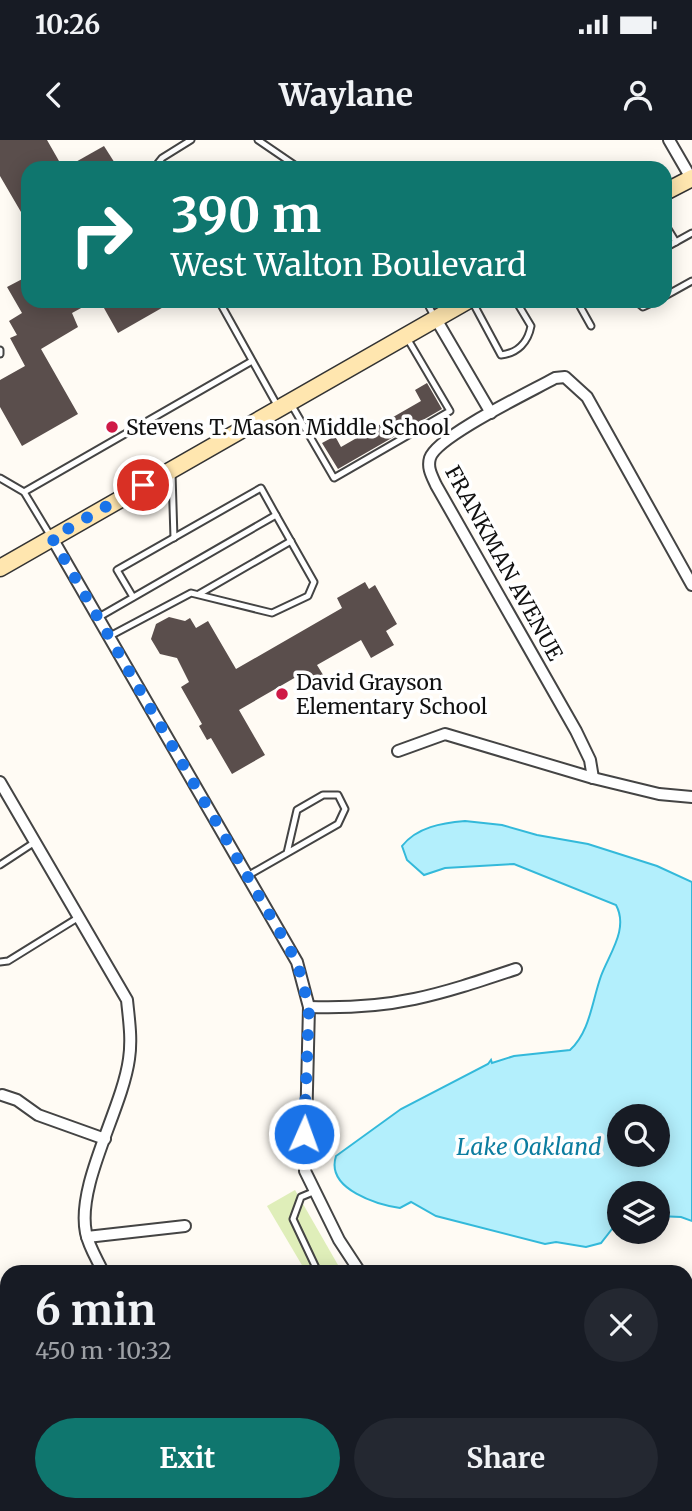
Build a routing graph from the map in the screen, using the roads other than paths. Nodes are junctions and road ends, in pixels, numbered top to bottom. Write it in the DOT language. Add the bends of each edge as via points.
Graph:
graph roads {
  1 [pos="191,140"];
  2 [pos="258,140"];
  3 [pos="669,140"];
  4 [pos="160,161"];
  5 [pos="289,161"];
  6 [pos="691,178"];
  7 [pos="672,188"];
  8 [pos="692,233"];
  9 [pos="672,235"];
  10 [pos="676,242"];
  11 [pos="672,244"];
  12 [pos="692,281"];
  13 [pos="672,292"];
  14 [pos="223,308"];
  15 [pos="430,308"];
  16 [pos="455,308"];
  17 [pos="473,308"];
  18 [pos="520,308"];
  19 [pos="581,308"];
  20 [pos="436,318"];
  21 [pos="591,326"];
  22 [pos="406,336"];
  23 [pos="252,361"];
  24 [pos="284,405"];
  25 [pos="491,413"];
  26 [pos="172,469"];
  27 [pos="0,478"];
  28 [pos="24,492"];
  29 [pos="276,515"];
  30 [pos="52,538"];
  31 [pos="174,538"];
  32 [pos="291,541"];
  33 [pos="0,568"];
  34 [pos="692,585"];
  35 [pos="199,594"];
  36 [pos="133,597"];
  37 [pos="99,617"];
  38 [pos="110,636"];
  39 [pos="398,751"];
  40 [pos="593,778"];
  41 [pos="0,782"];
  42 [pos="692,796"];
  43 [pos="35,842"];
  44 [pos="287,853"];
  45 [pos="0,865"];
  46 [pos="249,875"];
  47 [pos="79,917"];
  48 [pos="0,961"];
  49 [pos="516,969"];
  50 [pos="309,1007"];
  51 [pos="2,1095"];
  52 [pos="105,1139"];
  53 [pos="313,1192"];
  54 [pos="185,1226"];
  55 [pos="87,1237"];
  56 [pos="100,1265"];
  57 [pos="315,1265"];
  58 [pos="356,1265"];
  1 -- 4 [label="lane"];
  2 -- 5 [label="lane"];
  3 -- 6 [label="street"];
  6 -- 7 [label="main road"];
  8 -- 10 [label="lane"];
  9 -- 10 [label="lane"];
  10 -- 11 [label="lane"];
  12 -- 13 [label="lane"];
  14 -- 23 [label="lane"];
  15 -- 20 [label="lane"];
  16 -- 20 [label="main road"];
  17 -- 18 [label="lane" via="501,355 526,344 529,338 531,326"];
  19 -- 21 [label="lane"];
  20 -- 22 [label="main road"];
  20 -- 25 [label="street"];
  22 -- 24 [label="main road"];
  22 -- 24 [label="lane" via="450,411 334,478"];
  23 -- 24 [label="lane"];
  23 -- 28 [label="lane"];
  24 -- 26 [label="main road"];
  25 -- 34 [label="street, FRANKMAN AVENUE" via="555,378 575,382"];
  25 -- 40 [label="street, FRANKMAN AVENUE" via="436,449 429,470 576,731"];
  26 -- 30 [label="main road"];
  26 -- 31 [label="lane"];
  27 -- 28 [label="lane"];
  28 -- 30 [label="lane"];
  29 -- 31 [label="lane" via="261,488"];
  29 -- 32 [label="lane"];
  29 -- 36 [label="lane"];
  30 -- 33 [label="main road"];
  30 -- 37 [label="street"];
  31 -- 36 [label="lane" via="117,570"];
  32 -- 35 [label="lane"];
  32 -- 35 [label="lane" via="313,582 312,591 295,604 272,612"];
  35 -- 38 [label="lane" via="182,595"];
  36 -- 37 [label="lane"];
  37 -- 38 [label="street"];
  38 -- 46 [label="street"];
  39 -- 40 [label="street" via="445,734"];
  40 -- 42 [label="street" via="659,794"];
  41 -- 43 [label="street"];
  43 -- 45 [label="lane"];
  43 -- 47 [label="street"];
  44 -- 44 [label="lane" via="344,818 338,795 323,795 297,810"];
  44 -- 46 [label="lane"];
  46 -- 50 [label="street" via="297,962"];
  47 -- 48 [label="lane" via="8,961"];
  47 -- 52 [label="street" via="127,1000 129,1060"];
  49 -- 50 [label="street" via="423,999 371,1008"];
  50 -- 53 [label="street" via="304,1162"];
  51 -- 52 [label="street" via="38,1115"];
  52 -- 55 [label="street" via="86,1211"];
  53 -- 57 [label="lane" via="301,1197 293,1219"];
  53 -- 58 [label="street"];
  54 -- 55 [label="street"];
  55 -- 56 [label="street"];
}
